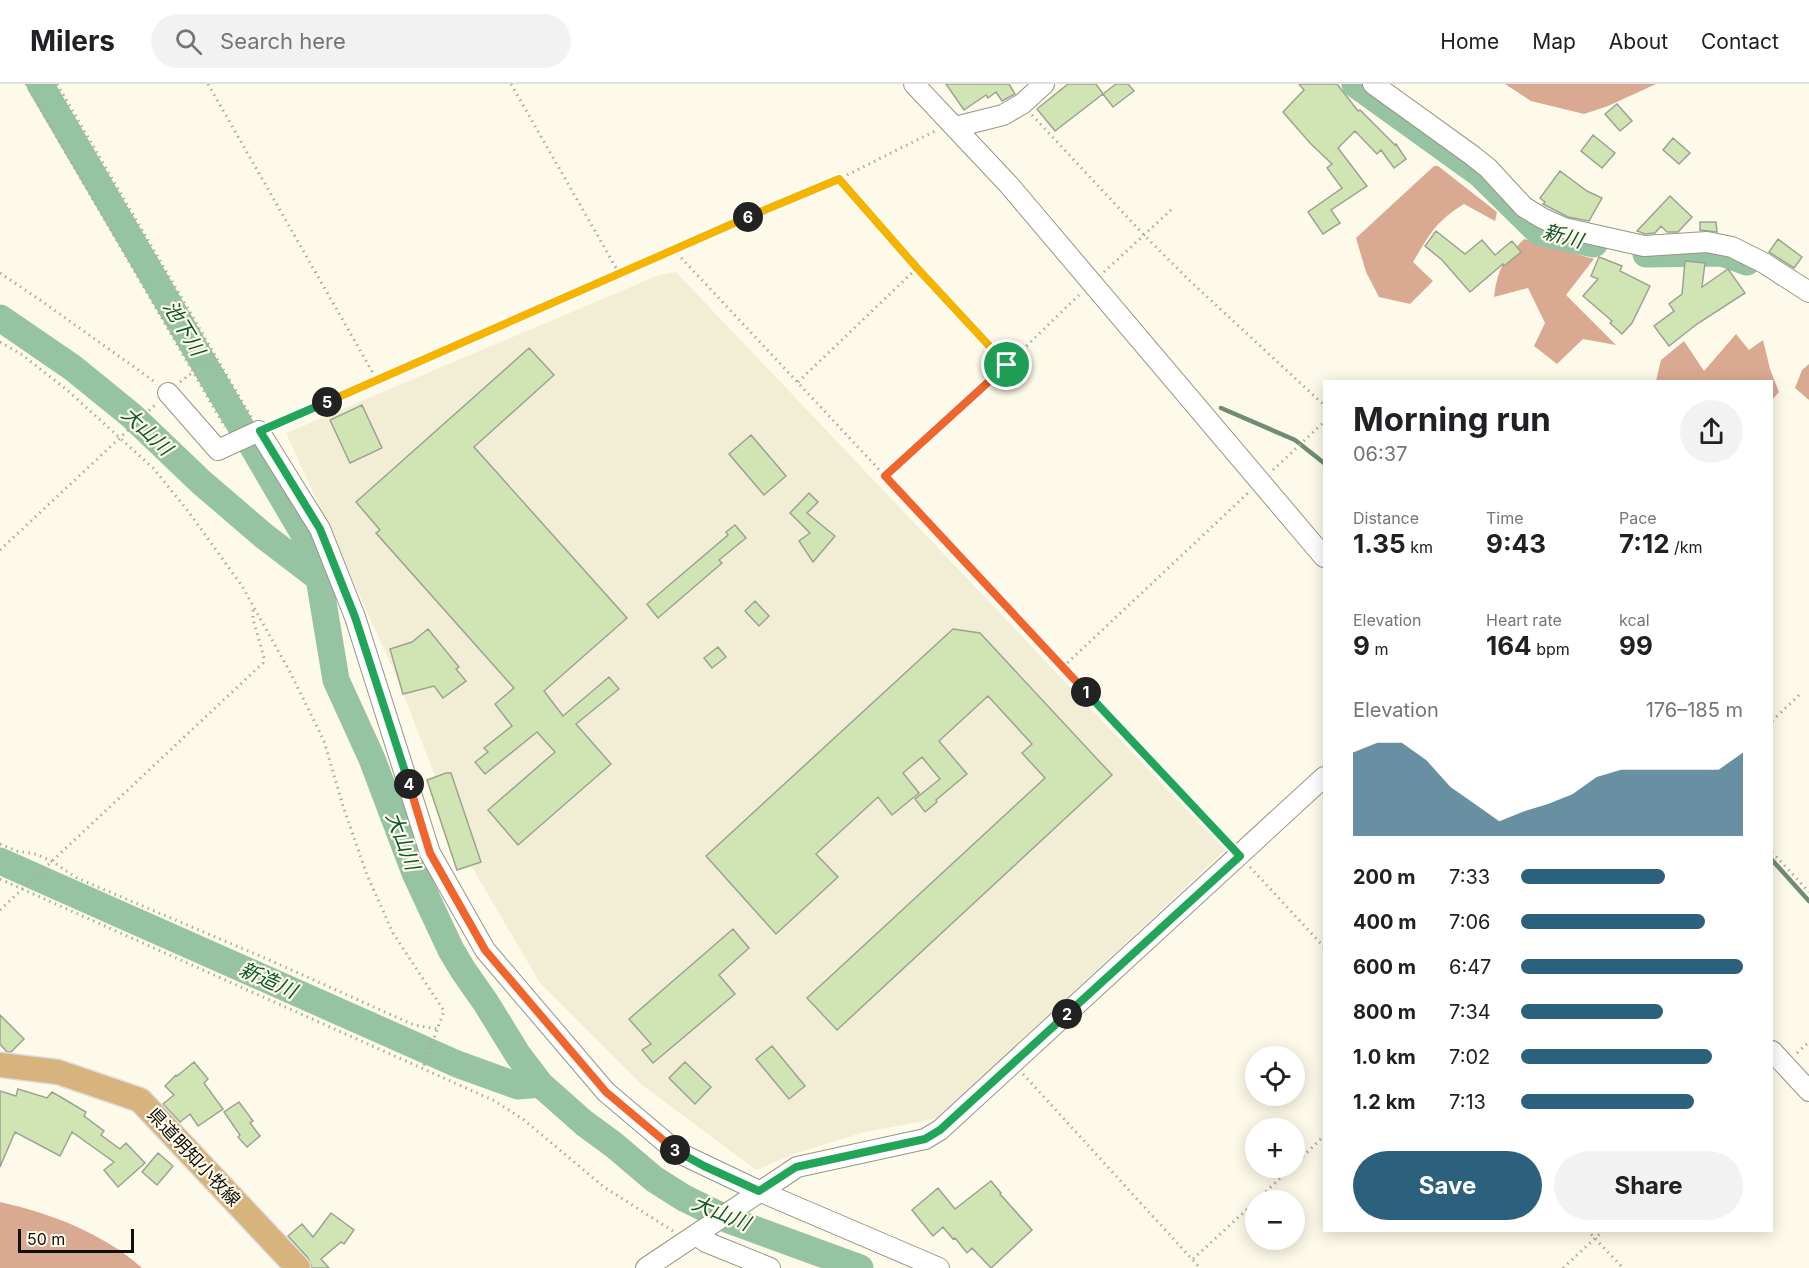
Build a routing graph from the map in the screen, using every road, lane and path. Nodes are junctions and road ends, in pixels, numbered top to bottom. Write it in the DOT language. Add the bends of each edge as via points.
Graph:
graph roads {
  1 [pos="26,84"];
  2 [pos="57,84"];
  3 [pos="208,84"];
  4 [pos="511,84"];
  5 [pos="914,84"];
  6 [pos="1044,84"];
  7 [pos="1373,84"];
  8 [pos="1022,104"];
  9 [pos="955,127"];
  10 [pos="839,179"];
  11 [pos="1172,209"];
  12 [pos="1143,234"];
  13 [pos="672,249"];
  14 [pos="917,268"];
  15 [pos="0,273"];
  16 [pos="619,273"];
  17 [pos="1092,284"];
  18 [pos="1809,292"];
  19 [pos="0,342"];
  20 [pos="216,359"];
  21 [pos="1007,365"];
  22 [pos="197,369"];
  23 [pos="377,380"];
  24 [pos="798,382"];
  25 [pos="168,393"];
  26 [pos="1323,404"];
  27 [pos="153,407"];
  28 [pos="1323,423"];
  29 [pos="260,431"];
  30 [pos="120,437"];
  31 [pos="234,442"];
  32 [pos="885,476"];
  33 [pos="1260,482"];
  34 [pos="0,550"];
  35 [pos="1323,556"];
  36 [pos="254,607"];
  37 [pos="1063,667"];
  38 [pos="1800,694"];
  39 [pos="1773,720"];
  40 [pos="1323,778"];
  41 [pos="0,844"];
  42 [pos="1773,853"];
  43 [pos="1240,856"];
  44 [pos="53,862"];
  45 [pos="0,879"];
  46 [pos="23,889"];
  47 [pos="1809,892"];
  48 [pos="0,910"];
  49 [pos="1323,946"];
  50 [pos="437,1029"];
  51 [pos="1773,1052"];
  52 [pos="1014,1064"];
  53 [pos="0,1065"];
  54 [pos="423,1068"];
  55 [pos="1809,1091"];
  56 [pos="1323,1138"];
  57 [pos="1305,1155"];
  58 [pos="1280,1178"];
  59 [pos="1268,1190"];
  60 [pos="759,1191"];
  61 [pos="1245,1211"];
  62 [pos="1589,1232"];
  63 [pos="1602,1232"];
  64 [pos="691,1238"];
  65 [pos="1595,1238"];
  66 [pos="1193,1260"];
  67 [pos="298,1268"];
  68 [pos="646,1268"];
  69 [pos="770,1268"];
  70 [pos="939,1268"];
  71 [pos="1200,1268"];
  72 [pos="1563,1268"];
  73 [pos="1623,1268"];
  1 -- 31 [label="path"];
  2 -- 20 [label="path"];
  3 -- 23 [label="path"];
  4 -- 16 [label="path"];
  5 -- 9 [label="street"];
  6 -- 8 [label="street"];
  7 -- 18 [label="street" via="1473,156 1524,207 1542,218 1564,228 1644,246 1707,242 1732,247"];
  8 -- 9 [label="street" via="1003,115"];
  8 -- 12 [label="path"];
  9 -- 10 [label="path" via="939,128"];
  9 -- 17 [label="street"];
  10 -- 13 [label="path"];
  10 -- 14 [label="path"];
  11 -- 12 [label="path"];
  12 -- 17 [label="path"];
  12 -- 26 [label="path"];
  13 -- 16 [label="path"];
  13 -- 24 [label="path"];
  14 -- 21 [label="path"];
  14 -- 24 [label="path"];
  15 -- 25 [label="path"];
  16 -- 23 [label="path"];
  17 -- 21 [label="path"];
  17 -- 33 [label="street"];
  19 -- 30 [label="path" via="67,390"];
  20 -- 22 [label="path"];
  20 -- 29 [label="path"];
  21 -- 32 [label="path"];
  23 -- 29 [label="path"];
  24 -- 32 [label="path"];
  25 -- 31 [label="street" via="218,450"];
  27 -- 30 [label="path"];
  28 -- 33 [label="path"];
  29 -- 31 [label="street"];
  29 -- 60 [label="street" via="320,529 355,617 430,853 485,950 606,1092 677,1152"];
  30 -- 34 [label="path"];
  30 -- 36 [label="path" via="153,468 188,510"];
  32 -- 37 [label="path"];
  33 -- 35 [label="street"];
  33 -- 37 [label="path"];
  36 -- 44 [label="path" via="263,663"];
  36 -- 50 [label="path" via="324,741 367,875 393,933 444,1011"];
  37 -- 43 [label="path"];
  38 -- 39 [label="path"];
  40 -- 43 [label="street"];
  41 -- 44 [label="path"];
  42 -- 47 [label="path"];
  43 -- 49 [label="path"];
  43 -- 52 [label="street"];
  44 -- 46 [label="path"];
  44 -- 50 [label="path" via="77,878 404,1021"];
  45 -- 46 [label="path"];
  46 -- 48 [label="path"];
  46 -- 54 [label="path"];
  50 -- 54 [label="path"];
  51 -- 55 [label="street"];
  52 -- 60 [label="street" via="925,1139 796,1167"];
  52 -- 66 [label="path"];
  53 -- 67 [label="main road, 県道明知小牧線" via="58,1072 140,1100"];
  54 -- 64 [label="path" via="495,1101 524,1120 604,1187"];
  56 -- 57 [label="path"];
  58 -- 59 [label="path"];
  60 -- 64 [label="street"];
  60 -- 70 [label="street"];
  61 -- 66 [label="path"];
  62 -- 65 [label="path"];
  63 -- 65 [label="path"];
  64 -- 68 [label="street"];
  64 -- 69 [label="street"];
  65 -- 72 [label="path"];
  65 -- 73 [label="path"];
  66 -- 71 [label="path"];
}
